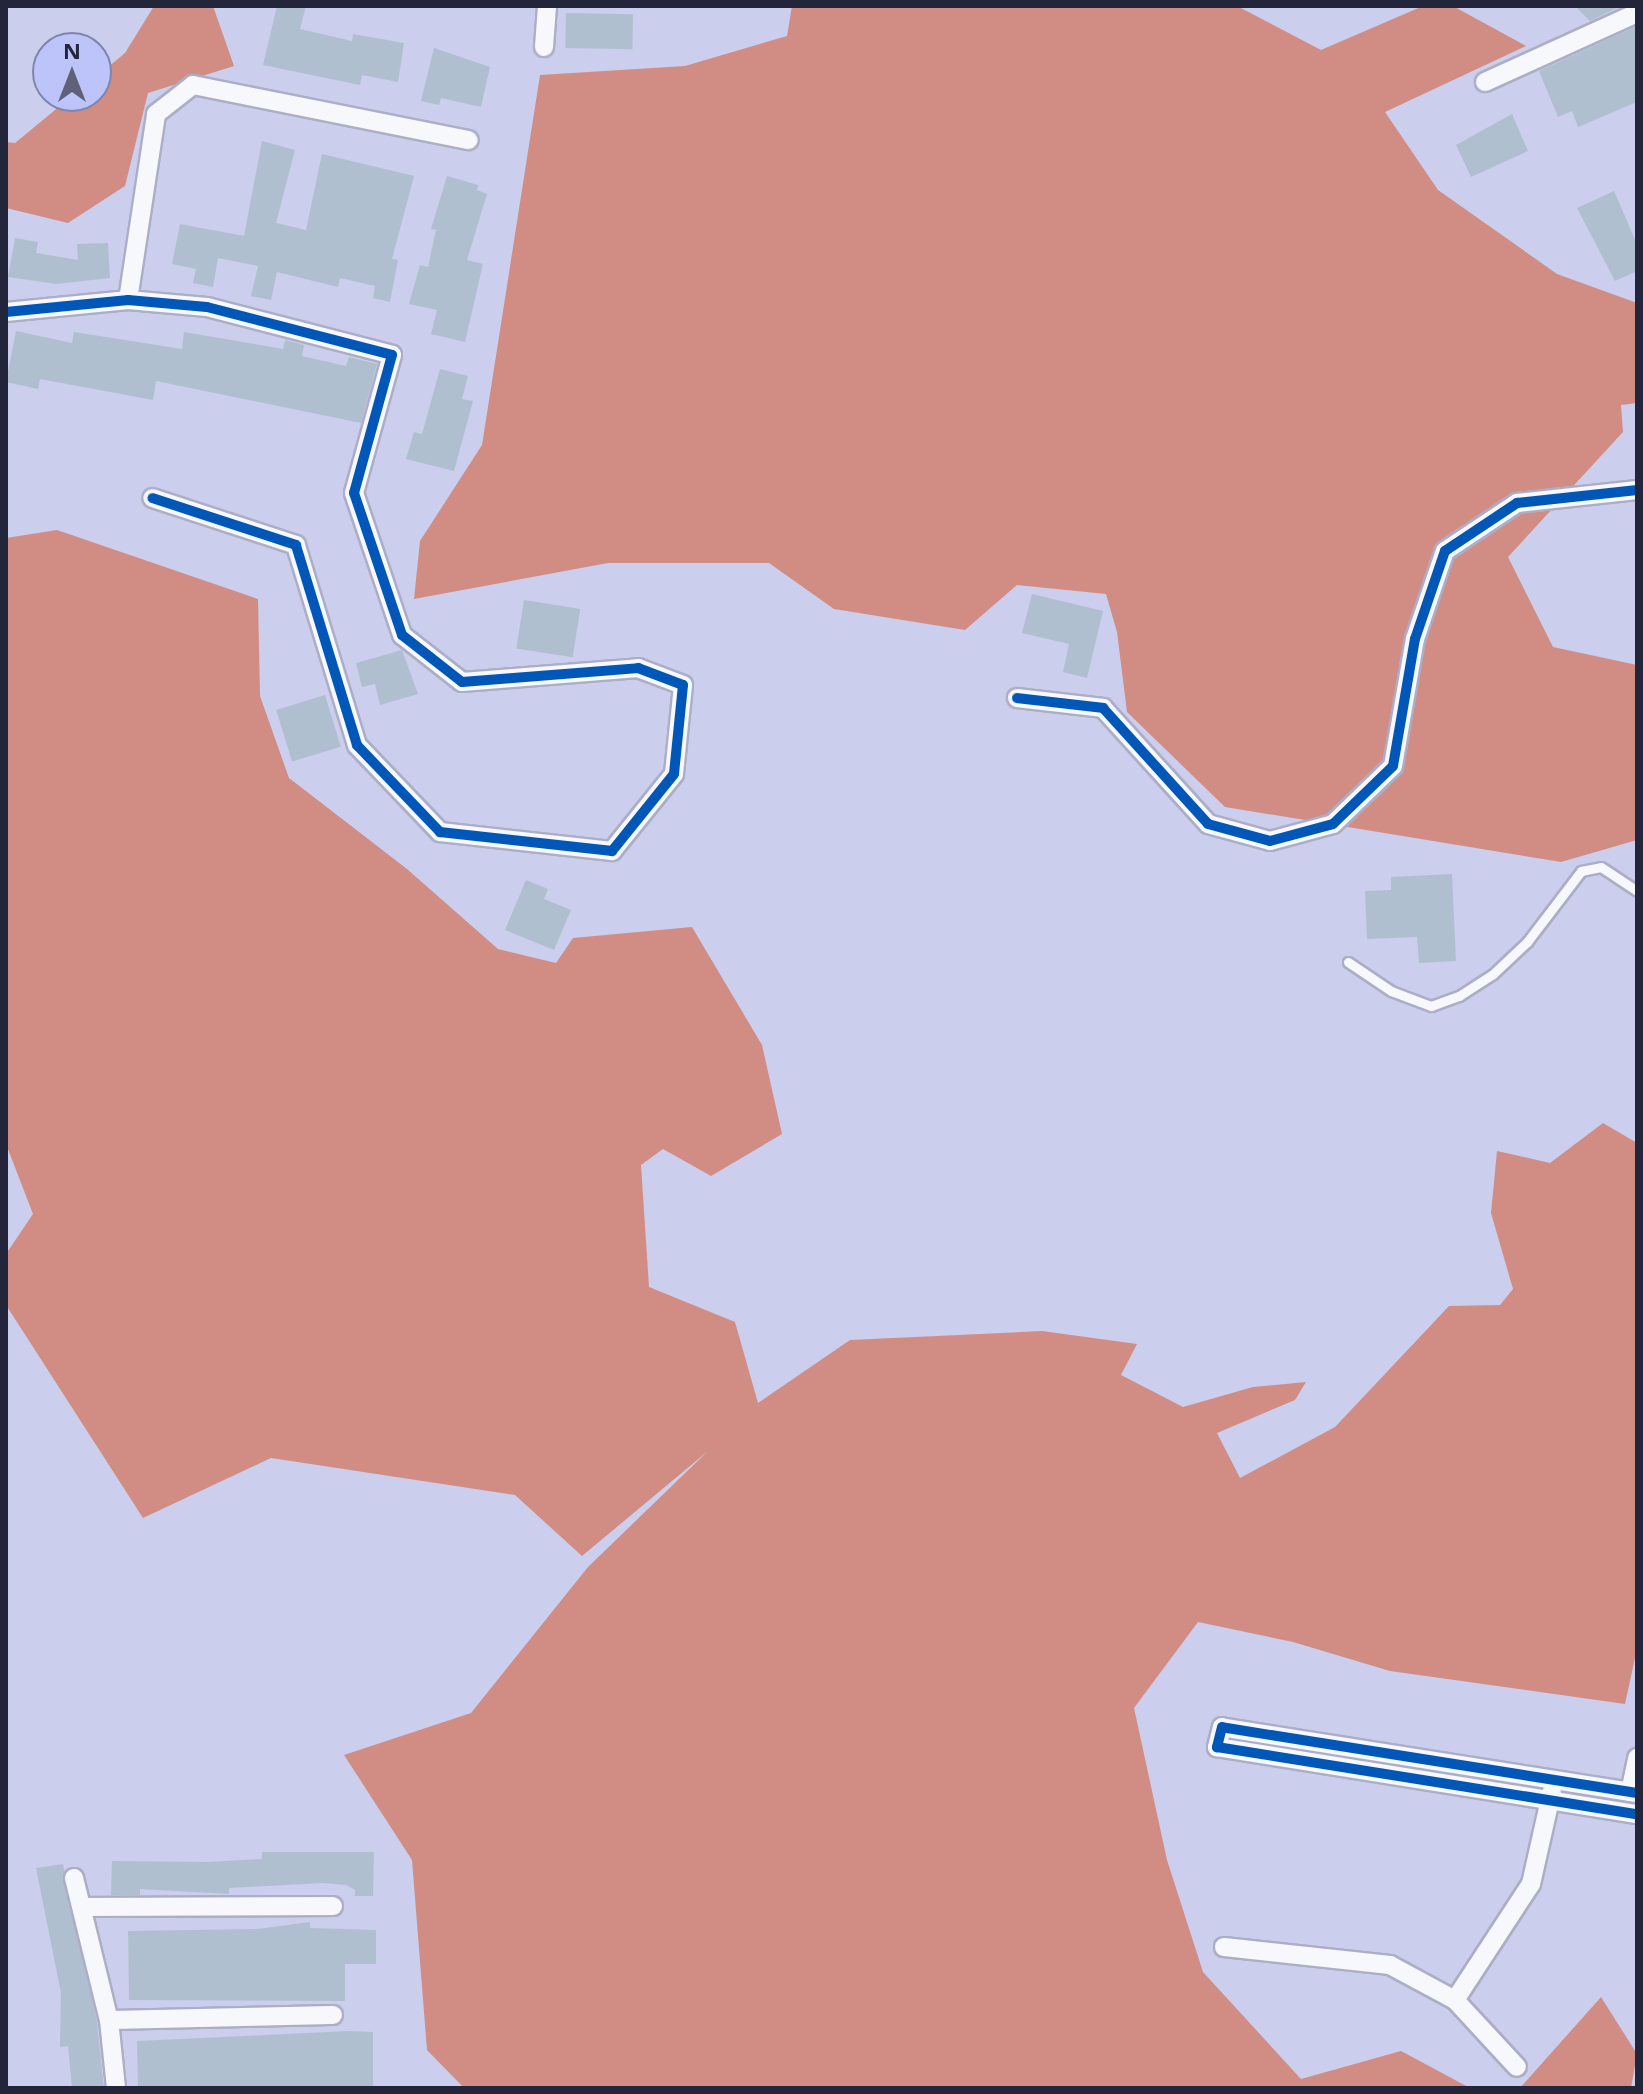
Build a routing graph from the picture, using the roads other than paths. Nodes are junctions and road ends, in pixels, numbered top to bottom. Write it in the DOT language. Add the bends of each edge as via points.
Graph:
graph roads {
  1 [pos="547,6"];
  2 [pos="1637,13"];
  3 [pos="544,47"];
  4 [pos="1485,82"];
  5 [pos="469,140"];
  6 [pos="128,300"];
  7 [pos="6,312"];
  8 [pos="1637,490"];
  9 [pos="152,498"];
  10 [pos="1017,698"];
  11 [pos="1637,891"];
  12 [pos="1348,962"];
  13 [pos="1637,1758"];
  14 [pos="1555,1779"];
  15 [pos="1634,1792"];
  16 [pos="1550,1800"];
  17 [pos="1637,1814"];
  18 [pos="74,1878"];
  19 [pos="333,1906"];
  20 [pos="82,1907"];
  21 [pos="1224,1947"];
  22 [pos="1455,2000"];
  23 [pos="333,2015"];
  24 [pos="109,2020"];
  25 [pos="1517,2067"];
  26 [pos="116,2088"];
  1 -- 3 [label="street"];
  2 -- 4 [label="street"];
  5 -- 6 [label="street" via="193,85 156,114"];
  6 -- 7 [label="street"];
  6 -- 9 [label="street" via="207,307 392,355 354,493 402,635 462,682 638,668 683,685 674,774 612,851 440,832 357,745 296,545"];
  8 -- 10 [label="street" via="1517,503 1445,551 1415,639 1393,766 1333,824 1270,841 1208,824 1103,708"];
  11 -- 12 [label="lane" via="1601,867 1581,871 1527,942 1493,974 1431,1006 1391,991"];
  13 -- 15 [label="street"];
  14 -- 15 [label="street"];
  14 -- 16 [label="street"];
  14 -- 16 [label="street" via="1222,1727 1217,1747"];
  16 -- 17 [label="street"];
  16 -- 22 [label="street" via="1531,1884"];
  18 -- 20 [label="street"];
  19 -- 20 [label="street"];
  20 -- 24 [label="street"];
  21 -- 22 [label="street" via="1390,1965"];
  22 -- 25 [label="street"];
  23 -- 24 [label="street"];
  24 -- 26 [label="street"];
}
